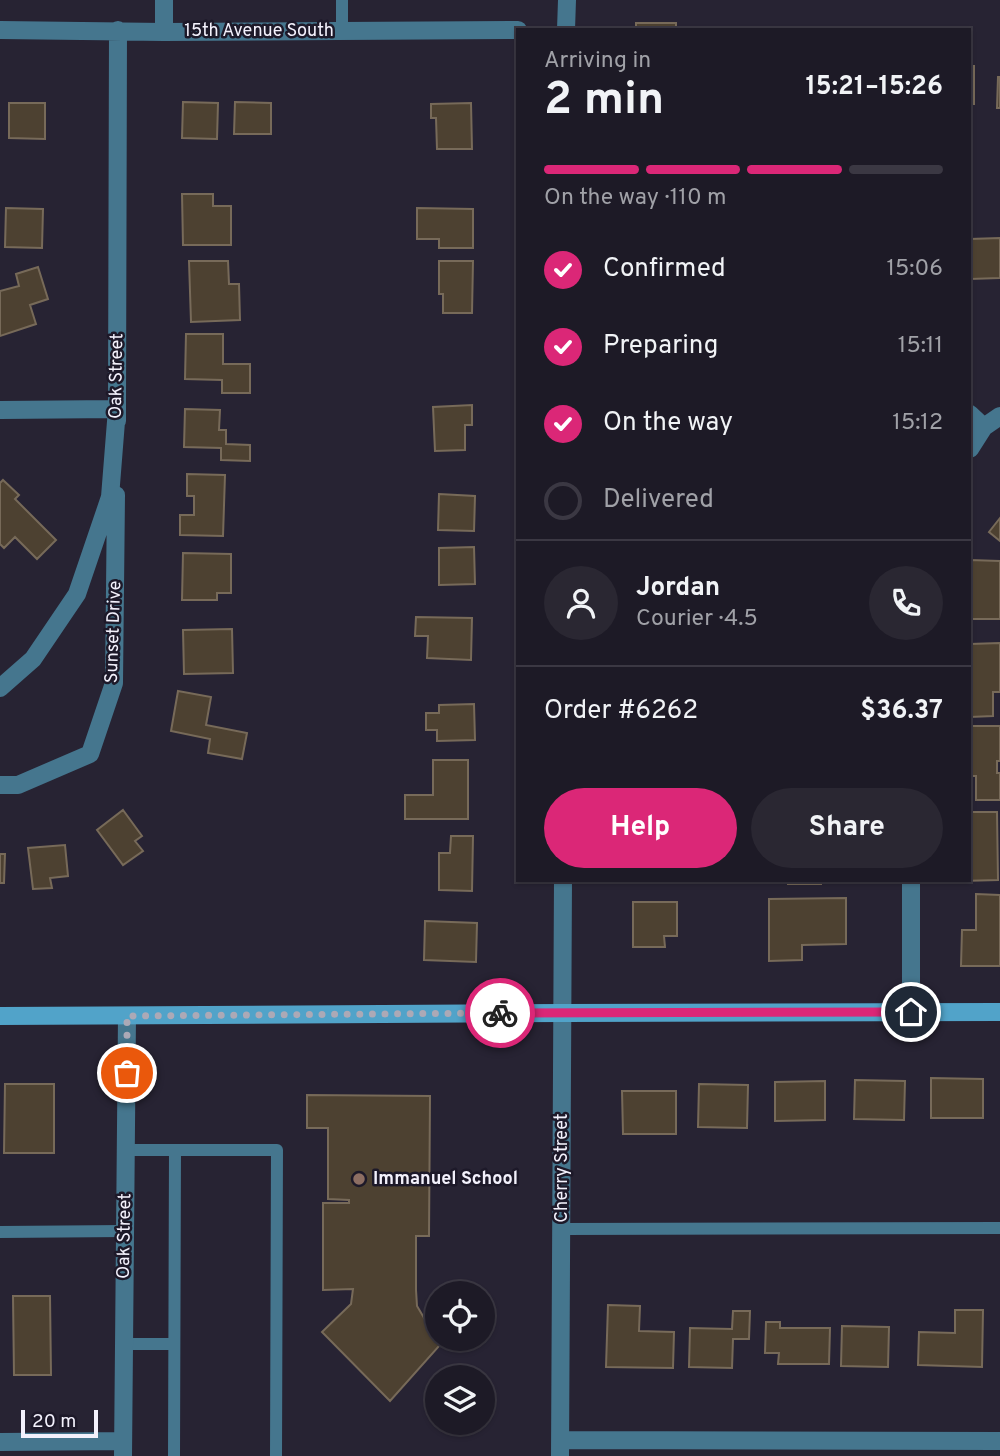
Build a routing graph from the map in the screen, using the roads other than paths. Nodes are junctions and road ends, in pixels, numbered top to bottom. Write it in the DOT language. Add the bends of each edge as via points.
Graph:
graph roads {
  1 [pos="164,0"];
  2 [pos="342,0"];
  3 [pos="567,0"];
  4 [pos="566,28"];
  5 [pos="0,30"];
  6 [pos="118,30"];
  7 [pos="516,30"];
  8 [pos="342,31"];
  9 [pos="164,32"];
  10 [pos="117,409"];
  11 [pos="0,410"];
  12 [pos="971,415"];
  13 [pos="1000,416"];
  14 [pos="984,427"];
  15 [pos="971,447"];
  16 [pos="0,688"];
  17 [pos="0,785"];
  18 [pos="563,882"];
  19 [pos="911,882"];
  20 [pos="911,1012"];
  21 [pos="1000,1012"];
  22 [pos="563,1013"];
  23 [pos="0,1016"];
  24 [pos="127,1016"];
  25 [pos="126,1150"];
  26 [pos="175,1150"];
  27 [pos="1000,1228"];
  28 [pos="562,1229"];
  29 [pos="125,1231"];
  30 [pos="0,1232"];
  31 [pos="124,1344"];
  32 [pos="174,1344"];
  33 [pos="1000,1441"];
  34 [pos="0,1442"];
  35 [pos="560,1448"];
  36 [pos="123,1449"];
  37 [pos="174,1456"];
  38 [pos="276,1456"];
  1 -- 9 [label="street"];
  2 -- 8 [label="lane"];
  3 -- 4 [label="street"];
  5 -- 6 [label="street, 15th Avenue South"];
  6 -- 9 [label="street, 15th Avenue South"];
  6 -- 10 [label="street, Oak Street"];
  7 -- 8 [label="street, 15th Avenue South"];
  8 -- 9 [label="street, 15th Avenue South"];
  10 -- 11 [label="street"];
  10 -- 16 [label="street, Oak Street" via="110,497 77,594 33,659"];
  10 -- 17 [label="street, Sunset Drive" via="114,683 90,754 18,785"];
  12 -- 14 [label="street"];
  13 -- 14 [label="street"];
  14 -- 15 [label="street"];
  18 -- 22 [label="street, Cherry Street"];
  19 -- 20 [label="street"];
  20 -- 21 [label="street"];
  20 -- 22 [label="street"];
  22 -- 24 [label="street"];
  22 -- 28 [label="street, Cherry Street"];
  23 -- 24 [label="street"];
  24 -- 25 [label="street, Oak Street"];
  25 -- 26 [label="lane"];
  25 -- 29 [label="street, Oak Street"];
  26 -- 32 [label="lane"];
  26 -- 38 [label="lane" via="278,1150"];
  27 -- 28 [label="lane"];
  28 -- 35 [label="street, Cherry Street"];
  29 -- 30 [label="lane"];
  29 -- 31 [label="street, Oak Street"];
  31 -- 32 [label="lane"];
  31 -- 36 [label="street, Oak Street"];
  32 -- 37 [label="lane"];
  33 -- 35 [label="street"];
  34 -- 36 [label="street"];
}
